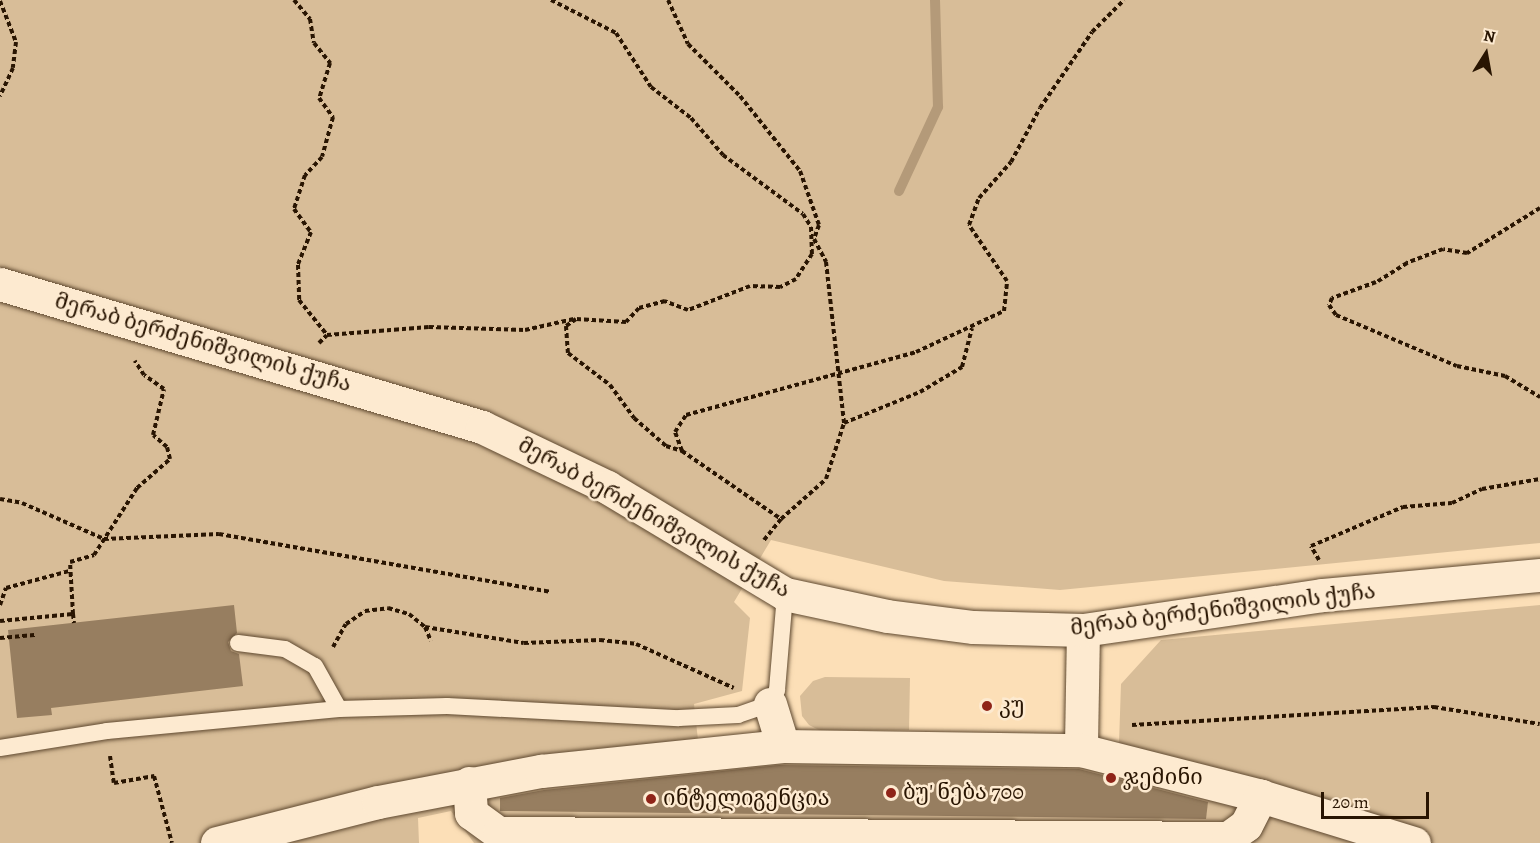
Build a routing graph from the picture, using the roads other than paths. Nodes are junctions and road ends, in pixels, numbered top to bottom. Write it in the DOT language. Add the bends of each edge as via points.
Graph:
graph roads {
  1 [pos="0,284"];
  2 [pos="1540,575"];
  3 [pos="785,594"];
  4 [pos="1083,630"];
  5 [pos="238,643"];
  6 [pos="763,706"];
  7 [pos="339,709"];
  8 [pos="1082,738"];
  9 [pos="783,746"];
  10 [pos="0,748"];
  11 [pos="469,783"];
  12 [pos="1261,796"];
  13 [pos="217,843"];
  14 [pos="1414,843"];
  1 -- 3 [label="street, მერაბ ბერძენიშვილის ქუჩა" via="460,420 545,453"];
  2 -- 4 [label="street, მერაბ ბერძენიშვილის ქუჩა" via="1323,596"];
  3 -- 4 [label="street, მერაბ ბერძენიშვილის ქუჩა" via="887,616 973,627"];
  3 -- 6 [label="lane" via="777,690"];
  4 -- 8 [label="street"];
  5 -- 7 [label="lane" via="285,649 315,666"];
  6 -- 7 [label="lane" via="738,715 679,718 447,706"];
  6 -- 9 [label="street"];
  7 -- 10 [label="lane" via="107,731"];
  8 -- 9 [label="street"];
  8 -- 12 [label="street"];
  9 -- 11 [label="street"];
  11 -- 12 [label="street" via="471,813 499,833 1227,838 1246,825"];
  11 -- 13 [label="street"];
  12 -- 14 [label="street"];
}
